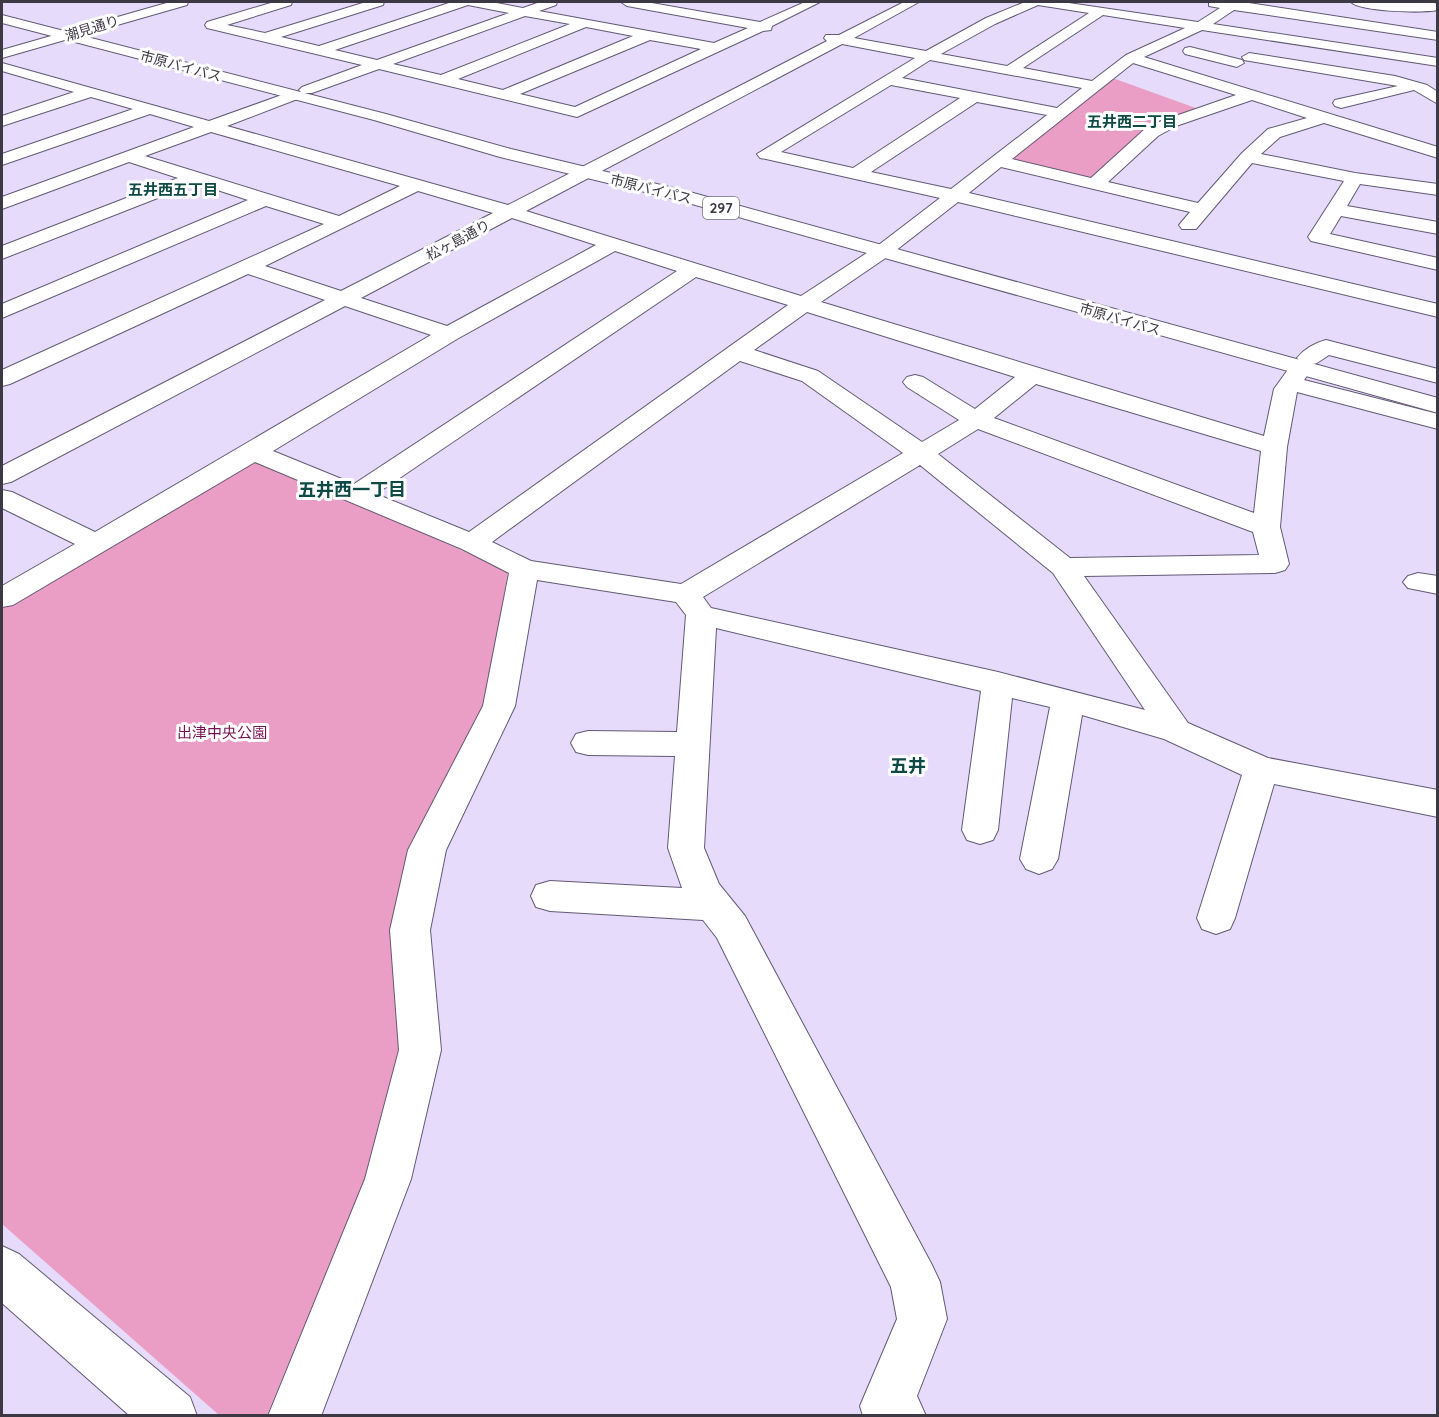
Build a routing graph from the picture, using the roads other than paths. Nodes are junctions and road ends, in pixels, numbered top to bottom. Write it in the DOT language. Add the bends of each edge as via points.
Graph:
graph roads {
  1 [pos="182,2"];
  2 [pos="286,2"];
  3 [pos="378,2"];
  4 [pos="463,2"];
  5 [pos="473,2"];
  6 [pos="551,2"];
  7 [pos="627,2"];
  8 [pos="780,2"];
  9 [pos="914,2"];
  10 [pos="1035,2"];
  11 [pos="1040,2"];
  12 [pos="1202,2"];
  13 [pos="1357,2"];
  14 [pos="1420,2"];
  15 [pos="809,4"];
  16 [pos="1233,4"];
  17 [pos="1436,8"];
  18 [pos="2,10"];
  19 [pos="525,11"];
  20 [pos="1101,11"];
  21 [pos="2,19"];
  22 [pos="585,23"];
  23 [pos="761,26"];
  24 [pos="1200,26"];
  25 [pos="783,30"];
  26 [pos="75,33"];
  27 [pos="649,35"];
  28 [pos="817,36"];
  29 [pos="1437,36"];
  30 [pos="264,38"];
  31 [pos="1279,38"];
  32 [pos="839,40"];
  33 [pos="716,48"];
  34 [pos="318,51"];
  35 [pos="1190,51"];
  36 [pos="2,54"];
  37 [pos="926,56"];
  38 [pos="1131,58"];
  39 [pos="1243,60"];
  40 [pos="1437,62"];
  41 [pos="379,65"];
  42 [pos="2,67"];
  43 [pos="1009,71"];
  44 [pos="38,77"];
  45 [pos="442,80"];
  46 [pos="888,80"];
  47 [pos="1207,80"];
  48 [pos="11,86"];
  49 [pos="1095,86"];
  50 [pos="1417,87"];
  51 [pos="91,92"];
  52 [pos="301,93"];
  53 [pos="504,95"];
  54 [pos="866,95"];
  55 [pos="1252,95"];
  56 [pos="974,97"];
  57 [pos="887,99"];
  58 [pos="1437,99"];
  59 [pos="1341,103"];
  60 [pos="930,108"];
  61 [pos="150,109"];
  62 [pos="951,112"];
  63 [pos="1061,113"];
  64 [pos="1324,118"];
  65 [pos="2,121"];
  66 [pos="211,127"];
  67 [pos="1437,153"];
  68 [pos="130,156"];
  69 [pos="1248,157"];
  70 [pos="2,160"];
  71 [pos="998,161"];
  72 [pos="592,167"];
  73 [pos="856,174"];
  74 [pos="196,177"];
  75 [pos="1355,178"];
  76 [pos="1095,184"];
  77 [pos="416,185"];
  78 [pos="1437,189"];
  79 [pos="953,195"];
  80 [pos="266,199"];
  81 [pos="2,203"];
  82 [pos="1335,209"];
  83 [pos="1204,210"];
  84 [pos="511,212"];
  85 [pos="341,223"];
  86 [pos="1437,228"];
  87 [pos="614,243"];
  88 [pos="888,247"];
  89 [pos="1168,248"];
  90 [pos="2,253"];
  91 [pos="1437,264"];
  92 [pos="245,266"];
  93 [pos="692,270"];
  94 [pos="344,300"];
  95 [pos="805,303"];
  96 [pos="1437,311"];
  97 [pos="2,312"];
  98 [pos="449,334"];
  99 [pos="737,352"];
  100 [pos="1300,370"];
  101 [pos="8,371"];
  102 [pos="1032,375"];
  103 [pos="1437,376"];
  104 [pos="915,381"];
  105 [pos="1437,392"];
  106 [pos="1437,406"];
  107 [pos="976,420"];
  108 [pos="1437,422"];
  109 [pos="1274,447"];
  110 [pos="254,452"];
  111 [pos="921,453"];
  112 [pos="2,476"];
  113 [pos="358,494"];
  114 [pos="2,498"];
  115 [pos="1266,527"];
  116 [pos="96,543"];
  117 [pos="472,543"];
  118 [pos="1063,567"];
  119 [pos="524,569"];
  120 [pos="2,598"];
  121 [pos="693,604"];
  122 [pos="998,683"];
  123 [pos="1068,700"];
  124 [pos="1176,731"];
  125 [pos="588,743"];
  126 [pos="693,744"];
  127 [pos="1262,769"];
  128 [pos="1437,804"];
  129 [pos="980,830"];
  130 [pos="1039,859"];
  131 [pos="550,896"];
  132 [pos="713,905"];
  133 [pos="1216,918"];
  134 [pos="2,1271"];
  135 [pos="171,1416"];
  136 [pos="294,1416"];
  137 [pos="900,1416"];
  1 -- 26 [label="main road, 潮見通り"];
  2 -- 30 [label="main road" via="212,25"];
  3 -- 30 [label="main road"];
  4 -- 34 [label="main road"];
  5 -- 19 [label="main road"];
  6 -- 19 [label="main road"];
  7 -- 23 [label="main road"];
  8 -- 15 [label="main road"];
  9 -- 32 [label="main road, 松ヶ島通り"];
  10 -- 37 [label="main road" via="1007,12"];
  11 -- 20 [label="main road"];
  12 -- 16 [label="main road"];
  13 -- 17 [label="main road"];
  14 -- 17 [label="main road"];
  15 -- 23 [label="main road"];
  16 -- 24 [label="main road"];
  16 -- 29 [label="main road"];
  18 -- 26 [label="main road, 市原バイパス / 297"];
  19 -- 22 [label="main road"];
  19 -- 41 [label="main road"];
  20 -- 24 [label="main road"];
  20 -- 43 [label="main road"];
  21 -- 26 [label="main road, 市原バイパス / 297"];
  22 -- 27 [label="main road"];
  22 -- 45 [label="main road"];
  23 -- 25 [label="main road"];
  23 -- 33 [label="main road"];
  24 -- 31 [label="main road"];
  24 -- 38 [label="main road"];
  26 -- 36 [label="main road, 潮見通り"];
  26 -- 52 [label="main road, 市原バイパス / 297"];
  27 -- 33 [label="main road"];
  27 -- 53 [label="main road"];
  28 -- 32 [label="main road"];
  30 -- 34 [label="main road"];
  31 -- 39 [label="main road"];
  31 -- 40 [label="main road"];
  32 -- 37 [label="main road"];
  32 -- 72 [label="main road, 松ヶ島通り"];
  33 -- 53 [label="main road" via="577,112"];
  34 -- 41 [label="main road"];
  35 -- 39 [label="main road"];
  37 -- 43 [label="main road"];
  37 -- 46 [label="main road"];
  38 -- 47 [label="main road"];
  38 -- 49 [label="main road"];
  39 -- 47 [label="main road"];
  39 -- 50 [label="main road"];
  41 -- 45 [label="main road"];
  41 -- 52 [label="main road"];
  42 -- 44 [label="main road"];
  43 -- 49 [label="main road"];
  44 -- 48 [label="main road"];
  44 -- 51 [label="main road"];
  45 -- 53 [label="main road"];
  46 -- 54 [label="main road"];
  46 -- 56 [label="main road"];
  47 -- 55 [label="main road"];
  49 -- 63 [label="main road"];
  50 -- 58 [label="main road"];
  50 -- 59 [label="main road"];
  51 -- 61 [label="main road"];
  51 -- 65 [label="main road"];
  52 -- 66 [label="main road"];
  52 -- 72 [label="main road, 市原バイパス / 297"];
  54 -- 57 [label="main road"];
  54 -- 73 [label="main road" via="766,154"];
  55 -- 64 [label="main road"];
  55 -- 76 [label="main road" via="1152,132"];
  56 -- 62 [label="main road"];
  56 -- 63 [label="main road"];
  60 -- 62 [label="main road"];
  61 -- 66 [label="main road"];
  61 -- 70 [label="main road"];
  62 -- 73 [label="main road"];
  63 -- 71 [label="main road"];
  64 -- 67 [label="main road"];
  64 -- 69 [label="main road" via="1274,133"];
  66 -- 68 [label="main road"];
  66 -- 77 [label="main road"];
  68 -- 74 [label="main road"];
  68 -- 81 [label="main road"];
  69 -- 75 [label="main road"];
  69 -- 83 [label="main road"];
  71 -- 76 [label="main road"];
  71 -- 79 [label="main road"];
  72 -- 84 [label="main road, 松ヶ島通り"];
  72 -- 88 [label="main road, 市原バイパス / 297" via="680,195"];
  73 -- 79 [label="main road"];
  74 -- 80 [label="main road"];
  74 -- 90 [label="main road"];
  75 -- 78 [label="main road"];
  75 -- 82 [label="main road"];
  76 -- 83 [label="main road"];
  77 -- 84 [label="main road"];
  77 -- 85 [label="main road"];
  79 -- 88 [label="main road"];
  79 -- 89 [label="main road"];
  80 -- 85 [label="main road"];
  80 -- 97 [label="main road"];
  82 -- 86 [label="main road"];
  82 -- 91 [label="main road" via="1318,237"];
  83 -- 89 [label="main road"];
  84 -- 87 [label="main road"];
  84 -- 94 [label="main road, 松ヶ島通り"];
  85 -- 92 [label="main road"];
  87 -- 93 [label="main road"];
  87 -- 98 [label="main road"];
  88 -- 95 [label="main road"];
  88 -- 100 [label="main road, 市原バイパス / 297"];
  89 -- 96 [label="main road"];
  92 -- 94 [label="main road"];
  92 -- 101 [label="main road"];
  93 -- 95 [label="main road"];
  93 -- 113 [label="main road"];
  94 -- 98 [label="main road"];
  94 -- 112 [label="main road, 松ヶ島通り"];
  95 -- 99 [label="main road"];
  95 -- 102 [label="main road"];
  98 -- 110 [label="main road"];
  99 -- 111 [label="main road" via="810,376"];
  99 -- 117 [label="main road"];
  100 -- 103 [label="main road" via="1326,348"];
  100 -- 105 [label="main road, 市原バイパス / 297"];
  100 -- 106 [label="main road, 市原バイパス / 297"];
  100 -- 108 [label="main road"];
  100 -- 109 [label="main road" via="1286,389"];
  102 -- 107 [label="main road"];
  102 -- 109 [label="main road"];
  104 -- 107 [label="main road"];
  107 -- 111 [label="main road"];
  107 -- 115 [label="main road"];
  109 -- 115 [label="main road"];
  110 -- 113 [label="main road"];
  110 -- 116 [label="main road"];
  111 -- 118 [label="main road"];
  111 -- 121 [label="main road"];
  113 -- 117 [label="main road"];
  114 -- 116 [label="main road"];
  115 -- 118 [label="main road" via="1275,564"];
  116 -- 120 [label="main road"];
  117 -- 119 [label="main road"];
  118 -- 124 [label="main road"];
  119 -- 121 [label="main road"];
  119 -- 136 [label="main road" via="499,706 427,850 410,930 420,1050 388,1179"];
  121 -- 122 [label="main road"];
  121 -- 126 [label="main road"];
  122 -- 123 [label="main road"];
  122 -- 129 [label="main road"];
  123 -- 124 [label="main road"];
  123 -- 130 [label="main road"];
  124 -- 127 [label="main road"];
  125 -- 126 [label="main road"];
  126 -- 132 [label="main road" via="686,848 703,892"];
  127 -- 128 [label="main road"];
  127 -- 133 [label="main road"];
  131 -- 132 [label="main road"];
  132 -- 137 [label="main road" via="730,927 915,1282 922,1319 886,1406"];
  134 -- 135 [label="main road"];
}
